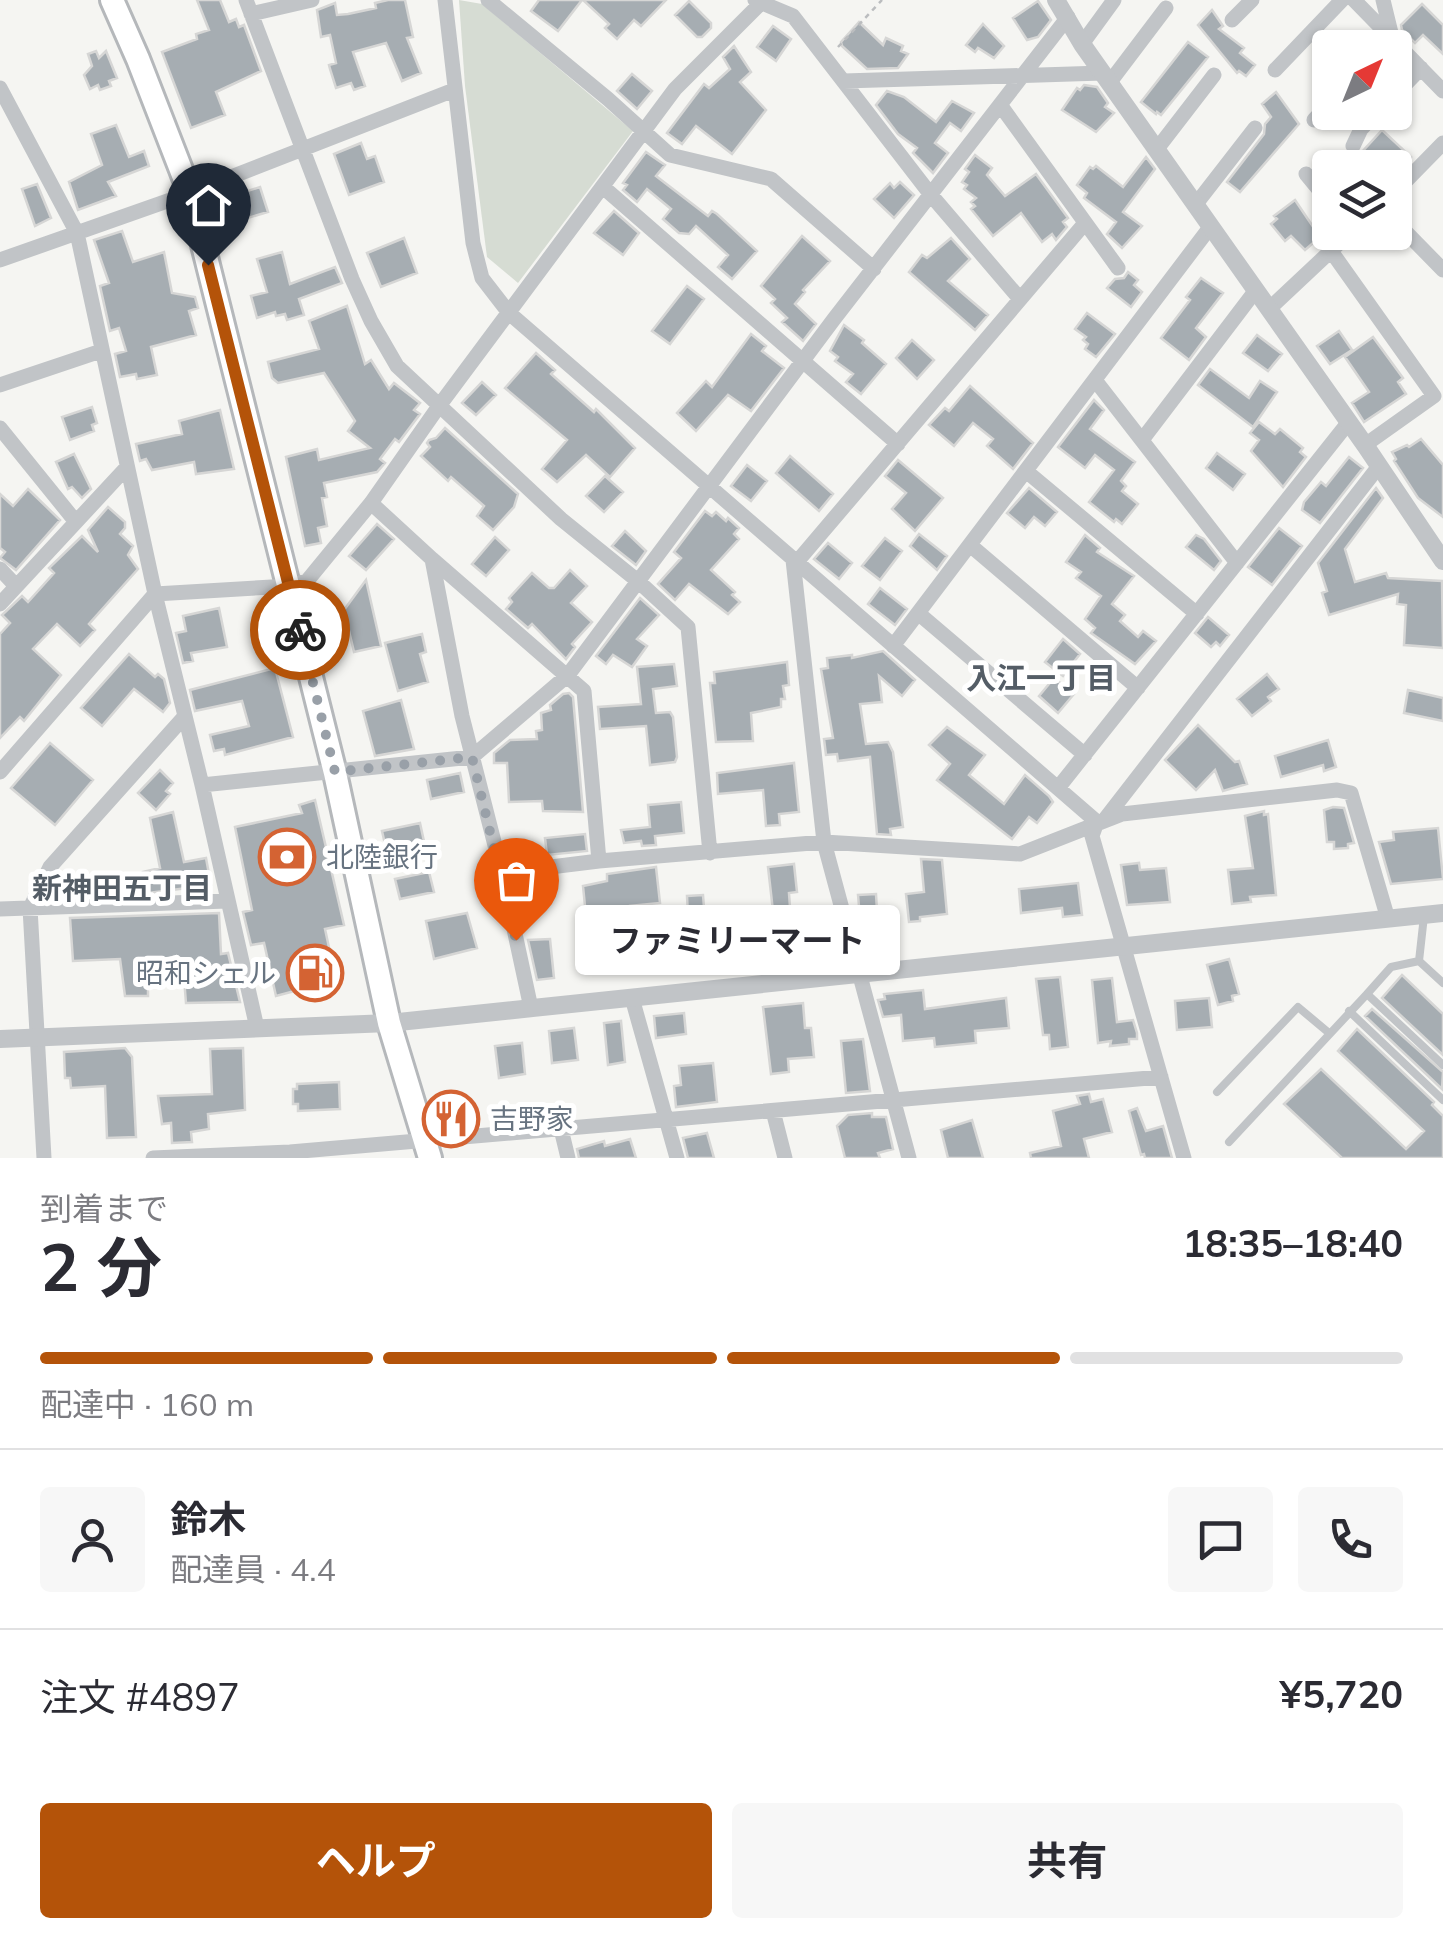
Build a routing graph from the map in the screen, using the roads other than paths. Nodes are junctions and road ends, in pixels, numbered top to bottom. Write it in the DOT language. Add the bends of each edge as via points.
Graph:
graph roads {
  1 [pos="112,0"];
  2 [pos="312,0"];
  3 [pos="445,0"];
  4 [pos="488,0"];
  5 [pos="803,0"];
  6 [pos="1056,0"];
  7 [pos="1114,0"];
  8 [pos="1252,0"];
  9 [pos="1342,0"];
  10 [pos="1354,0"];
  11 [pos="1383,0"];
  12 [pos="758,2"];
  13 [pos="249,7"];
  14 [pos="1166,8"];
  15 [pos="793,16"];
  16 [pos="1068,18"];
  17 [pos="1232,20"];
  18 [pos="1378,30"];
  19 [pos="1386,30"];
  20 [pos="1082,44"];
  21 [pos="1412,61"];
  22 [pos="1421,68"];
  23 [pos="1275,70"];
  24 [pos="1214,75"];
  25 [pos="1021,76"];
  26 [pos="1412,77"];
  27 [pos="1107,78"];
  28 [pos="844,81"];
  29 [pos="0,88"];
  30 [pos="454,90"];
  31 [pos="1443,91"];
  32 [pos="1000,106"];
  33 [pos="8,125"];
  34 [pos="1255,128"];
  35 [pos="1361,130"];
  36 [pos="645,131"];
  37 [pos="1443,143"];
  38 [pos="1354,146"];
  39 [pos="304,149"];
  40 [pos="1157,149"];
  41 [pos="1306,174"];
  42 [pos="1412,175"];
  43 [pos="1312,181"];
  44 [pos="603,187"];
  45 [pos="190,194"];
  46 [pos="932,196"];
  47 [pos="1196,204"];
  48 [pos="1085,223"];
  49 [pos="1211,226"];
  50 [pos="77,233"];
  51 [pos="1412,239"];
  52 [pos="1331,251"];
  53 [pos="0,260"];
  54 [pos="874,268"];
  55 [pos="1118,268"];
  56 [pos="1443,270"];
  57 [pos="1256,290"];
  58 [pos="1020,299"];
  59 [pos="1269,309"];
  60 [pos="509,312"];
  61 [pos="101,352"];
  62 [pos="802,361"];
  63 [pos="1095,380"];
  64 [pos="0,385"];
  65 [pos="439,406"];
  66 [pos="1348,423"];
  67 [pos="0,428"];
  68 [pos="1142,440"];
  69 [pos="898,444"];
  70 [pos="1365,445"];
  71 [pos="127,466"];
  72 [pos="1379,466"];
  73 [pos="1026,471"];
  74 [pos="708,487"];
  75 [pos="371,504"];
  76 [pos="76,522"];
  77 [pos="970,545"];
  78 [pos="432,559"];
  79 [pos="795,561"];
  80 [pos="1237,562"];
  81 [pos="1443,562"];
  82 [pos="0,569"];
  83 [pos="639,582"];
  84 [pos="16,586"];
  85 [pos="289,586"];
  86 [pos="154,594"];
  87 [pos="0,604"];
  88 [pos="918,613"];
  89 [pos="1197,614"];
  90 [pos="893,646"];
  91 [pos="568,676"];
  92 [pos="1138,688"];
  93 [pos="184,716"];
  94 [pos="1085,755"];
  95 [pos="472,757"];
  96 [pos="0,772"];
  97 [pos="335,772"];
  98 [pos="202,785"];
  99 [pos="1058,788"];
  100 [pos="1101,820"];
  101 [pos="824,842"];
  102 [pos="710,853"];
  103 [pos="599,861"];
  104 [pos="502,873"];
  105 [pos="227,901"];
  106 [pos="30,908"];
  107 [pos="0,909"];
  108 [pos="1434,914"];
  109 [pos="1388,919"];
  110 [pos="1124,946"];
  111 [pos="1418,961"];
  112 [pos="859,974"];
  113 [pos="1443,983"];
  114 [pos="1367,994"];
  115 [pos="632,998"];
  116 [pos="531,1008"];
  117 [pos="1349,1012"];
  118 [pos="389,1023"];
  119 [pos="257,1028"];
  120 [pos="1330,1033"];
  121 [pos="36,1038"];
  122 [pos="0,1039"];
  123 [pos="1443,1065"];
  124 [pos="1161,1077"];
  125 [pos="1218,1092"];
  126 [pos="894,1100"];
  127 [pos="1443,1100"];
  128 [pos="772,1110"];
  129 [pos="666,1120"];
  130 [pos="561,1129"];
  131 [pos="1229,1142"];
  132 [pos="428,1149"];
  133 [pos="291,1155"];
  134 [pos="44,1158"];
  135 [pos="153,1158"];
  136 [pos="568,1158"];
  137 [pos="677,1158"];
  138 [pos="785,1158"];
  139 [pos="909,1158"];
  140 [pos="1184,1158"];
  1 -- 45 [label="main road"];
  2 -- 13 [label="street"];
  3 -- 30 [label="street"];
  4 -- 36 [label="street"];
  5 -- 15 [label="street"];
  6 -- 16 [label="street"];
  7 -- 20 [label="street"];
  8 -- 17 [label="street"];
  9 -- 23 [label="street"];
  10 -- 18 [label="street"];
  11 -- 19 [label="street"];
  12 -- 15 [label="street"];
  12 -- 36 [label="street" via="675,89"];
  13 -- 39 [label="street"];
  14 -- 27 [label="street"];
  15 -- 28 [label="street"];
  16 -- 20 [label="street"];
  16 -- 25 [label="street"];
  20 -- 27 [label="street"];
  21 -- 22 [label="street"];
  22 -- 26 [label="street"];
  22 -- 31 [label="street"];
  24 -- 40 [label="street"];
  25 -- 27 [label="street"];
  25 -- 28 [label="street"];
  25 -- 32 [label="street"];
  27 -- 40 [label="street"];
  28 -- 46 [label="street"];
  29 -- 33 [label="street"];
  30 -- 39 [label="street"];
  30 -- 60 [label="street" via="473,243 482,278"];
  32 -- 46 [label="street"];
  32 -- 48 [label="street"];
  33 -- 50 [label="street"];
  34 -- 47 [label="street"];
  35 -- 38 [label="street"];
  36 -- 44 [label="street"];
  36 -- 54 [label="street" via="670,155 771,179"];
  37 -- 42 [label="street"];
  39 -- 45 [label="street"];
  39 -- 65 [label="street" via="370,321 397,366"];
  40 -- 47 [label="street"];
  41 -- 43 [label="street"];
  44 -- 60 [label="street"];
  44 -- 62 [label="street"];
  45 -- 50 [label="street"];
  45 -- 85 [label="main road"];
  46 -- 54 [label="street"];
  46 -- 58 [label="street"];
  47 -- 49 [label="street"];
  48 -- 55 [label="street"];
  48 -- 58 [label="street"];
  49 -- 57 [label="street"];
  49 -- 63 [label="street"];
  50 -- 53 [label="street"];
  50 -- 61 [label="street"];
  51 -- 56 [label="street"];
  52 -- 59 [label="street"];
  52 -- 70 [label="street" via="1434,396"];
  54 -- 62 [label="street"];
  57 -- 59 [label="street"];
  57 -- 68 [label="street"];
  58 -- 69 [label="street"];
  59 -- 66 [label="street"];
  60 -- 65 [label="street"];
  60 -- 74 [label="street"];
  61 -- 64 [label="street"];
  61 -- 71 [label="street"];
  62 -- 69 [label="street"];
  62 -- 74 [label="street"];
  63 -- 68 [label="street"];
  63 -- 73 [label="street"];
  65 -- 75 [label="street"];
  65 -- 83 [label="street"];
  66 -- 70 [label="street"];
  66 -- 80 [label="street"];
  67 -- 76 [label="street"];
  68 -- 80 [label="street"];
  69 -- 79 [label="street"];
  70 -- 72 [label="street"];
  71 -- 76 [label="street"];
  71 -- 86 [label="street"];
  72 -- 81 [label="street"];
  72 -- 100 [label="street"];
  73 -- 77 [label="street"];
  73 -- 89 [label="street"];
  74 -- 79 [label="street"];
  74 -- 83 [label="street"];
  75 -- 78 [label="street"];
  75 -- 85 [label="street" via="307,580"];
  76 -- 84 [label="street"];
  77 -- 88 [label="street"];
  77 -- 92 [label="street"];
  78 -- 91 [label="street"];
  78 -- 95 [label="street"];
  79 -- 90 [label="street"];
  79 -- 101 [label="street"];
  80 -- 89 [label="street"];
  82 -- 84 [label="street"];
  83 -- 91 [label="street"];
  83 -- 102 [label="street" via="688,628"];
  84 -- 87 [label="street"];
  85 -- 86 [label="street"];
  85 -- 97 [label="main road"];
  86 -- 93 [label="street"];
  86 -- 96 [label="street"];
  88 -- 90 [label="street"];
  88 -- 94 [label="street"];
  89 -- 92 [label="street"];
  90 -- 99 [label="street"];
  91 -- 95 [label="street"];
  91 -- 103 [label="street" via="584,691"];
  92 -- 94 [label="street"];
  93 -- 98 [label="street"];
  93 -- 106 [label="street" via="50,867"];
  94 -- 99 [label="street"];
  95 -- 97 [label="street"];
  95 -- 104 [label="street"];
  97 -- 98 [label="street"];
  97 -- 118 [label="main road"];
  98 -- 105 [label="street"];
  99 -- 100 [label="street"];
  100 -- 101 [label="street" via="1020,854"];
  100 -- 109 [label="street" via="1323,791 1351,794"];
  100 -- 110 [label="street" via="1092,836"];
  101 -- 102 [label="street"];
  101 -- 112 [label="street"];
  102 -- 103 [label="street"];
  103 -- 104 [label="street"];
  104 -- 116 [label="street"];
  105 -- 106 [label="street"];
  105 -- 119 [label="street"];
  106 -- 107 [label="street"];
  106 -- 121 [label="street"];
  108 -- 109 [label="street"];
  108 -- 111 [label="lane"];
  109 -- 110 [label="street"];
  110 -- 112 [label="street"];
  110 -- 124 [label="street"];
  111 -- 113 [label="lane"];
  111 -- 114 [label="lane" via="1391,967"];
  112 -- 115 [label="street"];
  112 -- 126 [label="street"];
  114 -- 117 [label="lane"];
  114 -- 123 [label="lane"];
  115 -- 116 [label="street"];
  115 -- 129 [label="street"];
  116 -- 118 [label="street"];
  117 -- 120 [label="lane"];
  117 -- 127 [label="lane"];
  118 -- 119 [label="street"];
  118 -- 132 [label="main road"];
  119 -- 121 [label="street"];
  120 -- 125 [label="lane" via="1298,1007"];
  120 -- 131 [label="lane"];
  121 -- 122 [label="street"];
  121 -- 134 [label="street"];
  124 -- 126 [label="street"];
  124 -- 140 [label="street"];
  126 -- 128 [label="street"];
  126 -- 139 [label="street"];
  128 -- 129 [label="street"];
  128 -- 138 [label="street"];
  129 -- 130 [label="street"];
  129 -- 137 [label="street"];
  130 -- 132 [label="street"];
  130 -- 136 [label="street"];
  132 -- 133 [label="street"];
  133 -- 135 [label="street"];
}
